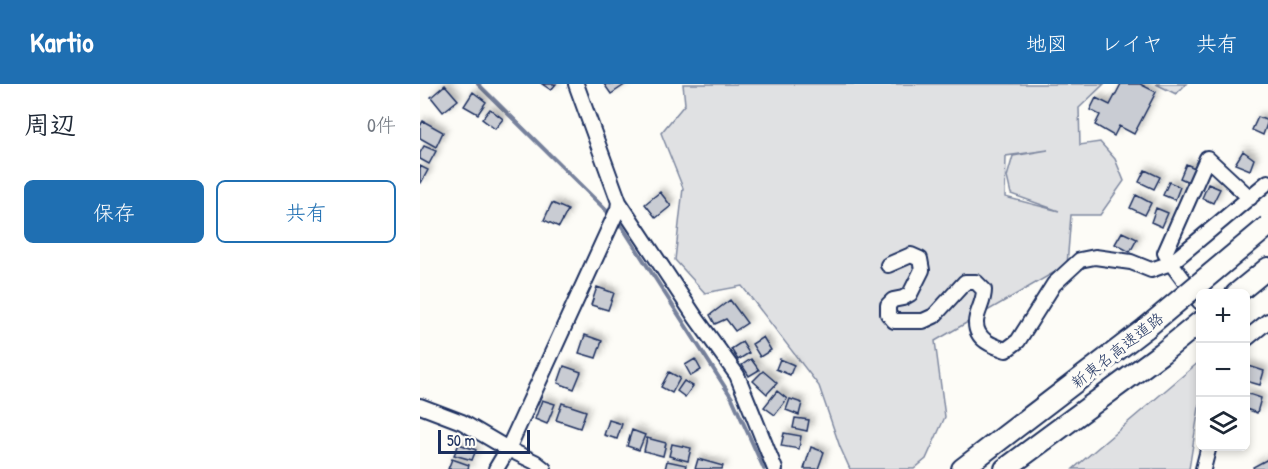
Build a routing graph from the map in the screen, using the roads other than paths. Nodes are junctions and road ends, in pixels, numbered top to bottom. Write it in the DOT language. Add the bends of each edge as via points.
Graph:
graph roads {
  1 [pos="576,84"];
  2 [pos="1268,182"];
  3 [pos="1250,198"];
  4 [pos="618,205"];
  5 [pos="1268,226"];
  6 [pos="1171,263"];
  7 [pos="888,265"];
  8 [pos="1268,268"];
  9 [pos="1242,289"];
  10 [pos="1196,297"];
  11 [pos="1268,321"];
  12 [pos="1196,325"];
  13 [pos="1250,335"];
  14 [pos="420,406"];
  15 [pos="1083,412"];
  16 [pos="508,449"];
  17 [pos="1208,451"];
  18 [pos="1006,468"];
  19 [pos="496,469"];
  20 [pos="544,469"];
  21 [pos="775,469"];
  22 [pos="962,469"];
  23 [pos="1028,469"];
  24 [pos="1203,469"];
  1 -- 4 [label="street"];
  2 -- 3 [label="street"];
  3 -- 6 [label="street"];
  3 -- 6 [label="street" via="1208,158 1165,253"];
  4 -- 16 [label="street"];
  4 -- 21 [label="street" via="737,375"];
  5 -- 22 [label="highway, 新東名高速道路, bridge" via="1146,328"];
  6 -- 7 [label="street" via="1151,270 1113,259 1080,260 1054,284 1018,341 1006,350 988,345 980,335 976,323 984,290 976,282 965,282 934,316 923,321 894,321 888,314 888,305 910,294 922,270 920,259 911,255"];
  6 -- 10 [label="street"];
  8 -- 9 [label="highway"];
  11 -- 13 [label="street"];
  12 -- 15 [label="highway, 新東名高速道路"];
  14 -- 16 [label="street" via="462,422"];
  15 -- 18 [label="highway, 新東名高速道路"];
  15 -- 23 [label="highway"];
  16 -- 19 [label="street"];
  16 -- 20 [label="street"];
  17 -- 24 [label="street"];
}
